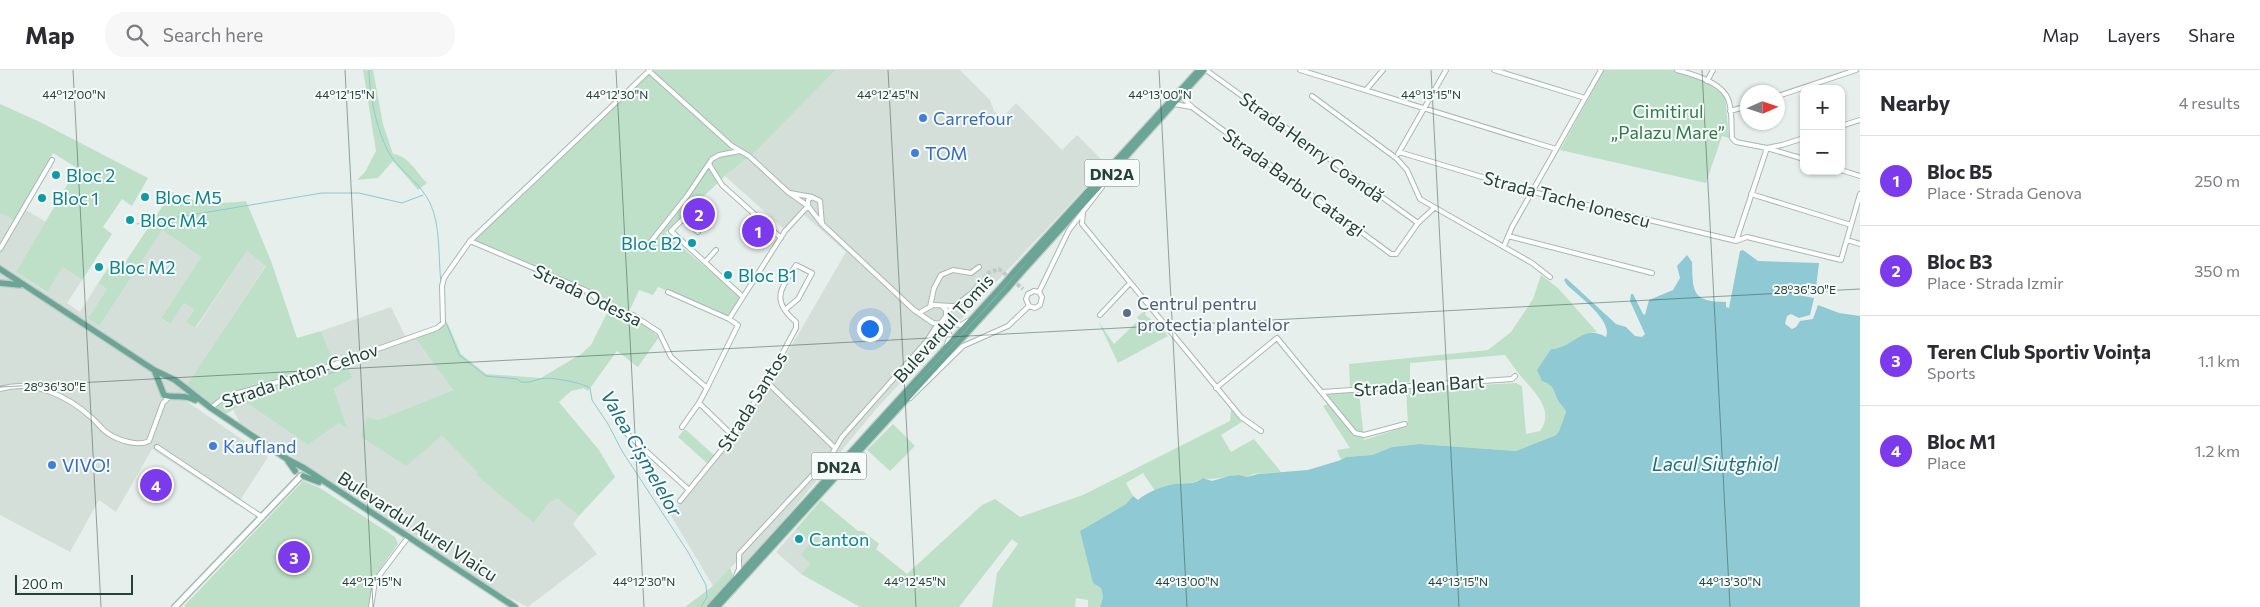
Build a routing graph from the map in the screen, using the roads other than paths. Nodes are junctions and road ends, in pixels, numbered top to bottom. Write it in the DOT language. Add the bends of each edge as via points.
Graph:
graph roads {
  1 [pos="650,70"];
  2 [pos="1199,70"];
  3 [pos="1205,70"];
  4 [pos="1300,70"];
  5 [pos="1383,70"];
  6 [pos="1446,70"];
  7 [pos="1494,70"];
  8 [pos="1601,70"];
  9 [pos="1677,70"];
  10 [pos="1713,70"];
  11 [pos="1856,70"];
  12 [pos="1707,81"];
  13 [pos="1366,90"];
  14 [pos="1184,92"];
  15 [pos="1785,94"];
  16 [pos="1312,96"];
  17 [pos="1585,98"];
  18 [pos="1174,104"];
  19 [pos="1193,108"];
  20 [pos="1424,108"];
  21 [pos="1740,108"];
  22 [pos="1730,111"];
  23 [pos="1860,120"];
  24 [pos="1845,125"];
  25 [pos="1800,139"];
  26 [pos="1767,148"];
  27 [pos="1556,149"];
  28 [pos="740,151"];
  29 [pos="1399,152"];
  30 [pos="1396,158"];
  31 [pos="1800,158"];
  32 [pos="52,160"];
  33 [pos="709,164"];
  34 [pos="1845,171"];
  35 [pos="1112,172"];
  36 [pos="1860,176"];
  37 [pos="788,192"];
  38 [pos="1532,192"];
  39 [pos="1751,194"];
  40 [pos="1860,194"];
  41 [pos="812,197"];
  42 [pos="808,206"];
  43 [pos="820,208"];
  44 [pos="1434,208"];
  45 [pos="812,210"];
  46 [pos="1083,211"];
  47 [pos="1418,223"];
  48 [pos="822,224"];
  49 [pos="1072,224"];
  50 [pos="1082,224"];
  51 [pos="1851,225"];
  52 [pos="698,232"];
  53 [pos="1508,236"];
  54 [pos="781,238"];
  55 [pos="1847,240"];
  56 [pos="470,241"];
  57 [pos="1736,241"];
  58 [pos="1860,244"];
  59 [pos="1504,246"];
  60 [pos="0,249"];
  61 [pos="645,250"];
  62 [pos="716,250"];
  63 [pos="705,262"];
  64 [pos="979,267"];
  65 [pos="1652,272"];
  66 [pos="2,273"];
  67 [pos="1017,273"];
  68 [pos="1550,277"];
  69 [pos="0,282"];
  70 [pos="980,283"];
  71 [pos="1130,283"];
  72 [pos="24,286"];
  73 [pos="1004,287"];
  74 [pos="1023,289"];
  75 [pos="668,292"];
  76 [pos="1039,292"];
  77 [pos="934,294"];
  78 [pos="1028,294"];
  79 [pos="744,297"];
  80 [pos="941,306"];
  81 [pos="954,306"];
  82 [pos="1029,306"];
  83 [pos="930,308"];
  84 [pos="786,310"];
  85 [pos="919,313"];
  86 [pos="946,314"];
  87 [pos="1100,315"];
  88 [pos="729,319"];
  89 [pos="972,319"];
  90 [pos="929,321"];
  91 [pos="939,324"];
  92 [pos="932,334"];
  93 [pos="945,349"];
  94 [pos="154,370"];
  95 [pos="1515,376"];
  96 [pos="170,379"];
  97 [pos="767,382"];
  98 [pos="177,383"];
  99 [pos="707,388"];
  100 [pos="1216,388"];
  101 [pos="0,389"];
  102 [pos="161,390"];
  103 [pos="1322,392"];
  104 [pos="171,397"];
  105 [pos="698,402"];
  106 [pos="902,403"];
  107 [pos="163,404"];
  108 [pos="211,408"];
  109 [pos="1405,424"];
  110 [pos="682,428"];
  111 [pos="624,431"];
  112 [pos="1261,431"];
  113 [pos="734,436"];
  114 [pos="157,447"];
  115 [pos="835,448"];
  116 [pos="300,472"];
  117 [pos="689,490"];
  118 [pos="680,501"];
  119 [pos="262,517"];
  120 [pos="406,540"];
  121 [pos="732,582"];
  122 [pos="179,606"];
  123 [pos="370,607"];
  124 [pos="508,607"];
  125 [pos="515,607"];
  126 [pos="710,607"];
  127 [pos="717,607"];
  1 -- 28 [label="street"];
  1 -- 56 [label="street"];
  2 -- 67 [label="main road, Bulevardul Tomis / DN2A"];
  3 -- 14 [label="main road, Bulevardul Tomis / DN2A"];
  3 -- 47 [label="street, Strada Henry Coandă"];
  4 -- 13 [label="street"];
  5 -- 13 [label="street"];
  6 -- 20 [label="street"];
  7 -- 17 [label="street"];
  8 -- 17 [label="street"];
  9 -- 12 [label="street"];
  10 -- 12 [label="street"];
  11 -- 15 [label="street"];
  12 -- 22 [label="street" via="1726,95"];
  13 -- 20 [label="street"];
  14 -- 18 [label="main road, Bulevardul Tomis / DN2A"];
  14 -- 19 [label="street, Strada Barbu Catargi" via="1185,100"];
  16 -- 30 [label="street"];
  17 -- 27 [label="street"];
  18 -- 19 [label="street, Strada Barbu Catargi"];
  18 -- 35 [label="main road, Bulevardul Tomis / DN2A"];
  19 -- 47 [label="street, Strada Barbu Catargi" via="1392,254 1396,254"];
  20 -- 27 [label="street"];
  20 -- 29 [label="street"];
  21 -- 22 [label="street"];
  22 -- 26 [label="street" via="1732,138 1736,142"];
  23 -- 24 [label="street"];
  25 -- 26 [label="street"];
  26 -- 31 [label="street"];
  26 -- 39 [label="street"];
  27 -- 38 [label="street"];
  28 -- 33 [label="street" via="719,155"];
  28 -- 37 [label="street"];
  29 -- 30 [label="street"];
  29 -- 38 [label="street, Strada Tache Ionescu"];
  30 -- 44 [label="street" via="1407,170 1417,196"];
  32 -- 60 [label="street"];
  33 -- 54 [label="street" via="722,185"];
  33 -- 61 [label="street"];
  34 -- 36 [label="street"];
  35 -- 46 [label="street"];
  35 -- 67 [label="main road, Bulevardul Tomis / DN2A"];
  37 -- 41 [label="street"];
  37 -- 42 [label="street"];
  38 -- 53 [label="street"];
  38 -- 57 [label="street, Strada Tache Ionescu"];
  39 -- 51 [label="street"];
  39 -- 57 [label="street"];
  40 -- 51 [label="street"];
  41 -- 42 [label="street"];
  41 -- 43 [label="street" via="820,200"];
  42 -- 45 [label="street"];
  42 -- 54 [label="street"];
  43 -- 45 [label="street"];
  43 -- 48 [label="street"];
  44 -- 47 [label="street"];
  44 -- 59 [label="street"];
  45 -- 48 [label="street"];
  46 -- 49 [label="street"];
  46 -- 50 [label="street"];
  48 -- 85 [label="street"];
  49 -- 50 [label="street"];
  49 -- 76 [label="street"];
  50 -- 71 [label="street"];
  51 -- 55 [label="street"];
  52 -- 63 [label="street" via="683,219 671,231"];
  53 -- 59 [label="street"];
  53 -- 65 [label="street"];
  54 -- 79 [label="street"];
  55 -- 57 [label="street, Strada Tache Ionescu" via="1841,260 1747,237"];
  55 -- 58 [label="street"];
  56 -- 99 [label="street, Strada Odessa" via="585,290 601,305 641,319 659,332 672,357"];
  56 -- 108 [label="street, Strada Anton Cehov" via="444,278 442,323 437,328 310,373 231,395"];
  59 -- 68 [label="street"];
  62 -- 63 [label="street"];
  63 -- 79 [label="street"];
  64 -- 77 [label="street" via="971,273 947,271 937,281"];
  66 -- 69 [label="main road"];
  66 -- 72 [label="main road"];
  67 -- 73 [label="main road, Bulevardul Tomis / DN2A, bridge"];
  69 -- 72 [label="main road"];
  70 -- 81 [label="street"];
  71 -- 87 [label="street"];
  71 -- 100 [label="street"];
  72 -- 94 [label="main road"];
  73 -- 89 [label="main road, Bulevardul Tomis / DN2A"];
  73 -- 106 [label="main road, Bulevardul Tomis / DN2A"];
  74 -- 78 [label="street"];
  75 -- 88 [label="street"];
  76 -- 78 [label="street" via="1034,290"];
  76 -- 82 [label="street" via="1042,302 1035,308"];
  77 -- 80 [label="street"];
  77 -- 83 [label="street"];
  78 -- 82 [label="street" via="1026,302"];
  79 -- 88 [label="street"];
  80 -- 81 [label="street"];
  80 -- 83 [label="street"];
  80 -- 86 [label="street"];
  81 -- 86 [label="street"];
  82 -- 106 [label="street" via="1003,328 963,346 918,393"];
  83 -- 85 [label="street"];
  83 -- 90 [label="street" via="927,314"];
  84 -- 84 [label="street" via="780,300 780,291 796,266 812,273 798,299"];
  84 -- 97 [label="street, Strada Santos" via="797,325"];
  85 -- 90 [label="street"];
  86 -- 89 [label="street" via="957,325"];
  86 -- 91 [label="street"];
  88 -- 99 [label="street" via="738,328"];
  89 -- 93 [label="main road, Bulevardul Tomis / DN2A"];
  90 -- 91 [label="street"];
  90 -- 92 [label="street"];
  91 -- 92 [label="street"];
  91 -- 93 [label="street" via="950,333"];
  92 -- 115 [label="street"];
  93 -- 121 [label="main road, Bulevardul Tomis / DN2A"];
  94 -- 96 [label="main road"];
  94 -- 102 [label="main road"];
  95 -- 103 [label="street, Strada Jean Bart" via="1512,379"];
  96 -- 98 [label="main road"];
  96 -- 102 [label="main road" via="163,382"];
  97 -- 113 [label="street, Strada Santos"];
  97 -- 115 [label="street"];
  98 -- 104 [label="main road" via="177,392"];
  98 -- 108 [label="main road, Bulevardul Aurel Vlaicu"];
  99 -- 105 [label="street"];
  100 -- 103 [label="street" via="1277,338"];
  100 -- 112 [label="street" via="1241,417"];
  101 -- 107 [label="street" via="24,387 48,391 81,409 113,436 138,444 149,441"];
  102 -- 104 [label="main road"];
  102 -- 107 [label="street"];
  103 -- 109 [label="street" via="1354,433 1364,435"];
  104 -- 107 [label="street"];
  104 -- 108 [label="main road, Bulevardul Aurel Vlaicu" via="185,395"];
  105 -- 110 [label="street"];
  105 -- 113 [label="street"];
  106 -- 127 [label="main road, Bulevardul Tomis / DN2A"];
  108 -- 116 [label="main road, Bulevardul Aurel Vlaicu"];
  111 -- 117 [label="street"];
  113 -- 117 [label="street, Strada Santos"];
  114 -- 119 [label="street"];
  115 -- 121 [label="street" via="739,554 739,569"];
  116 -- 119 [label="street" via="292,486"];
  116 -- 120 [label="main road, Bulevardul Aurel Vlaicu"];
  116 -- 125 [label="main road, Bulevardul Aurel Vlaicu"];
  117 -- 118 [label="street, Strada Santos"];
  119 -- 122 [label="street"];
  120 -- 123 [label="street" via="375,582"];
  120 -- 124 [label="main road, Bulevardul Aurel Vlaicu"];
  121 -- 126 [label="main road, Bulevardul Tomis / DN2A"];
}
